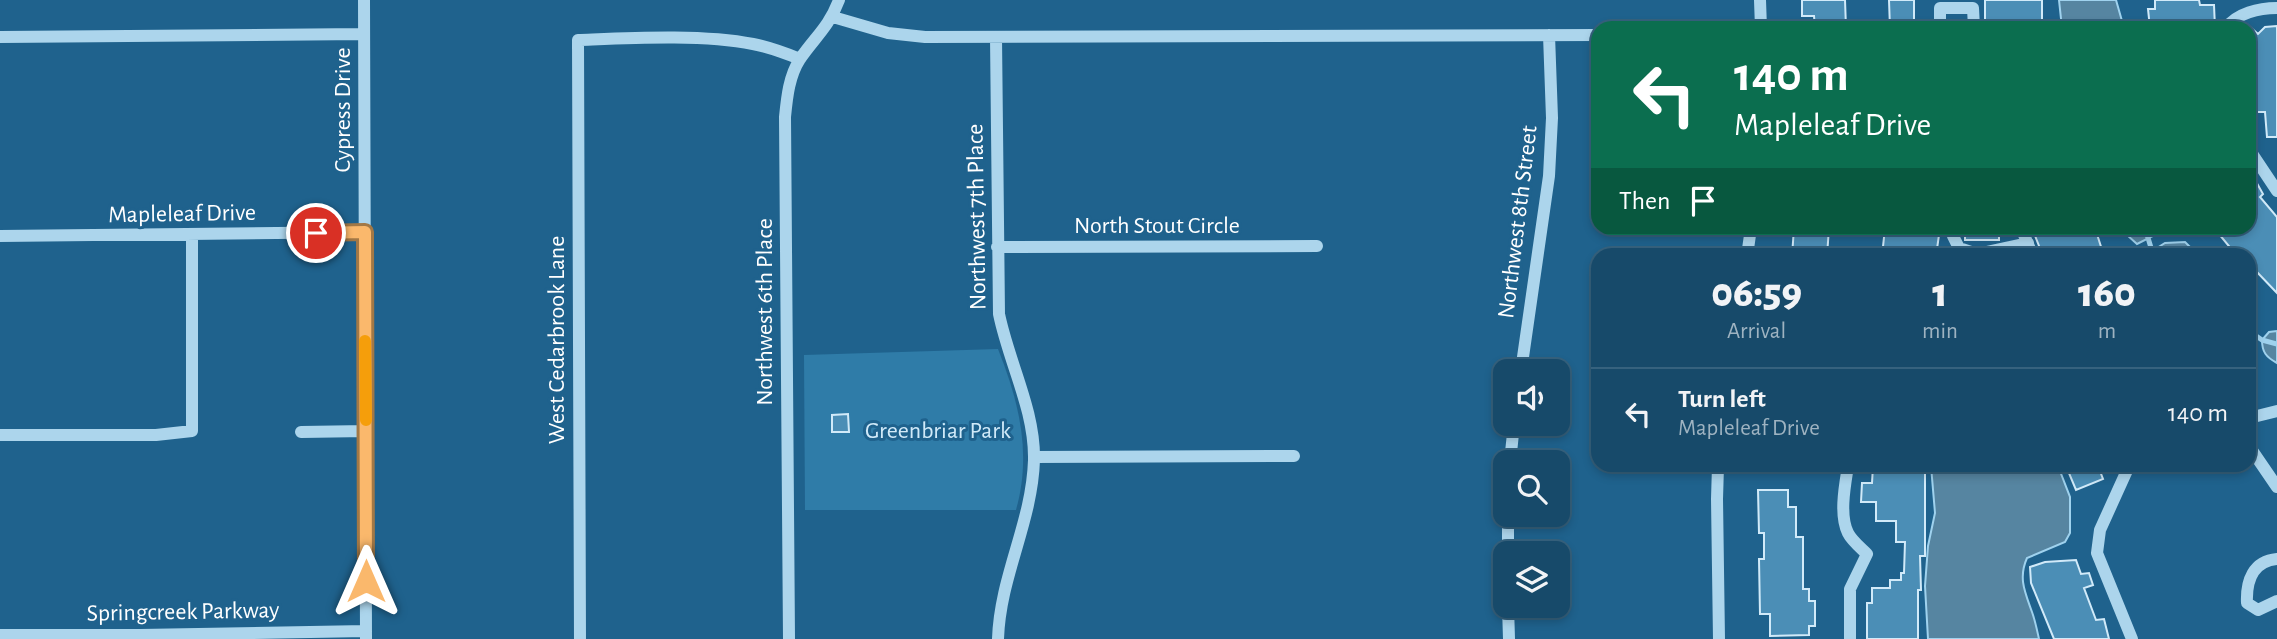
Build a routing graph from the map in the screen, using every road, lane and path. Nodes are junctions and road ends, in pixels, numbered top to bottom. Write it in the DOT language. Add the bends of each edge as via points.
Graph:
graph roads {
  1 [pos="365,0"];
  2 [pos="839,0"];
  3 [pos="1760,0"];
  4 [pos="2277,8"];
  5 [pos="833,17"];
  6 [pos="1761,21"];
  7 [pos="1940,21"];
  8 [pos="1974,21"];
  9 [pos="2232,21"];
  10 [pos="364,34"];
  11 [pos="1591,35"];
  12 [pos="1549,36"];
  13 [pos="0,37"];
  14 [pos="996,37"];
  15 [pos="800,59"];
  16 [pos="2256,160"];
  17 [pos="2277,191"];
  18 [pos="365,232"];
  19 [pos="192,235"];
  20 [pos="0,236"];
  21 [pos="1317,246"];
  22 [pos="997,247"];
  23 [pos="1523,359"];
  24 [pos="2277,411"];
  25 [pos="2256,417"];
  26 [pos="2256,417"];
  27 [pos="2277,423"];
  28 [pos="366,431"];
  29 [pos="301,432"];
  30 [pos="0,435"];
  31 [pos="1294,456"];
  32 [pos="2256,456"];
  33 [pos="1034,457"];
  34 [pos="1718,472"];
  35 [pos="1848,472"];
  36 [pos="2126,472"];
  37 [pos="2276,485"];
  38 [pos="2277,559"];
  39 [pos="2277,601"];
  40 [pos="1508,618"];
  41 [pos="0,635"];
  42 [pos="366,635"];
  43 [pos="140,637"];
  44 [pos="580,639"];
  45 [pos="789,639"];
  46 [pos="999,639"];
  47 [pos="1508,639"];
  48 [pos="1718,639"];
  49 [pos="1850,639"];
  50 [pos="2132,639"];
  1 -- 10 [label="street, Cypress Drive"];
  2 -- 5 [label="street, Northwest 6th Place"];
  3 -- 6 [label="street"];
  4 -- 9 [label="street" via="2261,8"];
  5 -- 14 [label="street" via="906,36"];
  5 -- 15 [label="street, Northwest 6th Place"];
  7 -- 8 [label="street" via="1940,8 1973,8"];
  10 -- 13 [label="street"];
  10 -- 18 [label="street, Cypress Drive"];
  11 -- 12 [label="street"];
  12 -- 14 [label="street"];
  12 -- 23 [label="street, Northwest 8th Street" via="1549,176"];
  14 -- 22 [label="street, Northwest 7th Place"];
  15 -- 44 [label="street, West Cedarbrook Lane" via="763,46 728,41 578,40"];
  15 -- 45 [label="street, Northwest 6th Place" via="791,77 785,117"];
  16 -- 17 [label="street"];
  18 -- 19 [label="street, Mapleleaf Drive"];
  18 -- 28 [label="street, Cypress Drive"];
  19 -- 20 [label="street, Mapleleaf Drive"];
  19 -- 30 [label="street" via="192,431"];
  21 -- 22 [label="street, North Stout Circle"];
  22 -- 33 [label="street, Northwest 7th Place" via="999,314 1028,414"];
  24 -- 25 [label="street"];
  26 -- 27 [label="street"];
  28 -- 29 [label="street"];
  28 -- 42 [label="street, Cypress Drive"];
  31 -- 33 [label="street"];
  32 -- 37 [label="street"];
  33 -- 46 [label="street, Northwest 7th Place" via="1025,521 1003,589"];
  34 -- 48 [label="street"];
  35 -- 49 [label="street" via="1845,526 1867,554 1850,589"];
  36 -- 50 [label="street" via="2100,530 2098,553"];
  38 -- 39 [label="street" via="2262,563 2250,574 2246,588 2247,603 2258,610"];
  40 -- 47 [label="street"];
  41 -- 43 [label="street, Springcreek Parkway"];
  42 -- 43 [label="street, Springcreek Parkway"];
}
